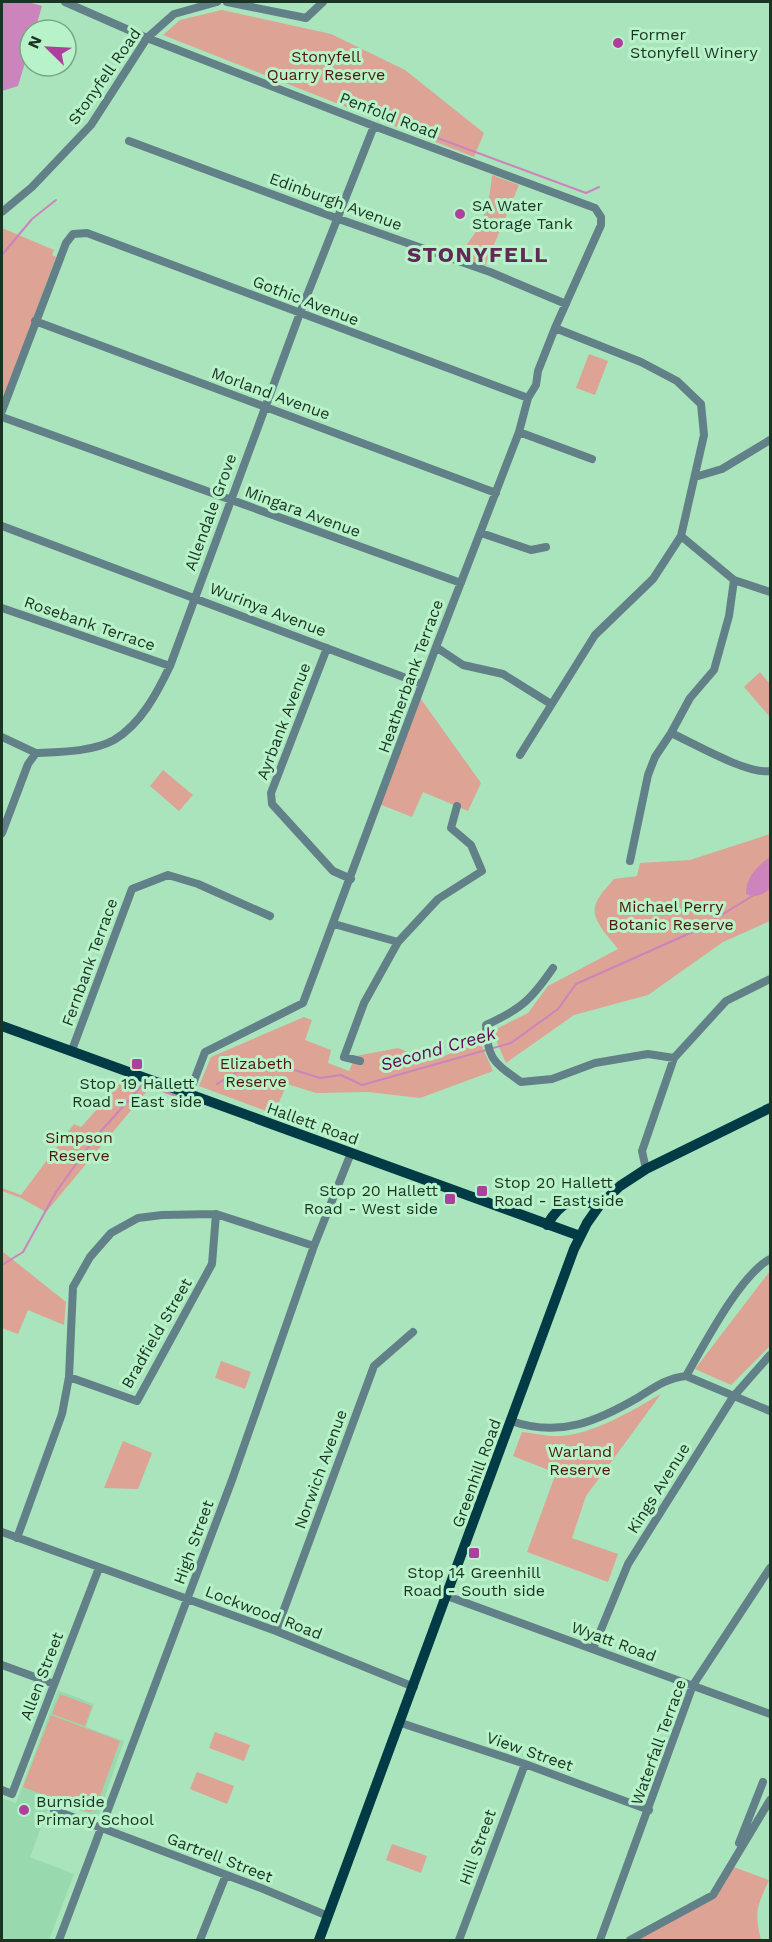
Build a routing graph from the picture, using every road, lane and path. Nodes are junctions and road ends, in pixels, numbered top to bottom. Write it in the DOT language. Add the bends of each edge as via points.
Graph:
graph roads {
  1 [pos="65,2"];
  2 [pos="217,2"];
  3 [pos="227,2"];
  4 [pos="323,2"];
  5 [pos="147,38"];
  6 [pos="374,126"];
  7 [pos="129,141"];
  8 [pos="2,212"];
  9 [pos="601,217"];
  10 [pos="336,218"];
  11 [pos="566,304"];
  12 [pos="300,313"];
  13 [pos="35,321"];
  14 [pos="555,328"];
  15 [pos="528,398"];
  16 [pos="265,407"];
  17 [pos="2,411"];
  18 [pos="2,417"];
  19 [pos="519,432"];
  20 [pos="771,440"];
  21 [pos="592,459"];
  22 [pos="695,477"];
  23 [pos="496,493"];
  24 [pos="230,501"];
  25 [pos="2,526"];
  26 [pos="481,533"];
  27 [pos="681,536"];
  28 [pos="546,547"];
  29 [pos="734,580"];
  30 [pos="460,583"];
  31 [pos="771,592"];
  32 [pos="194,597"];
  33 [pos="2,608"];
  34 [pos="436,647"];
  35 [pos="327,648"];
  36 [pos="170,666"];
  37 [pos="422,684"];
  38 [pos="551,704"];
  39 [pos="671,733"];
  40 [pos="2,737"];
  41 [pos="36,753"];
  42 [pos="520,755"];
  43 [pos="771,771"];
  44 [pos="457,806"];
  45 [pos="2,833"];
  46 [pos="630,861"];
  47 [pos="351,879"];
  48 [pos="270,916"];
  49 [pos="334,924"];
  50 [pos="398,942"];
  51 [pos="554,968"];
  52 [pos="771,979"];
  53 [pos="2,1026"];
  54 [pos="72,1050"];
  55 [pos="674,1058"];
  56 [pos="360,1061"];
  57 [pos="189,1094"];
  58 [pos="771,1108"];
  59 [pos="351,1153"];
  60 [pos="646,1169"];
  61 [pos="599,1206"];
  62 [pos="216,1214"];
  63 [pos="547,1225"];
  64 [pos="580,1236"];
  65 [pos="314,1246"];
  66 [pos="771,1259"];
  67 [pos="413,1332"];
  68 [pos="771,1355"];
  69 [pos="686,1376"];
  70 [pos="69,1377"];
  71 [pos="733,1396"];
  72 [pos="771,1411"];
  73 [pos="512,1421"];
  74 [pos="2,1532"];
  75 [pos="18,1538"];
  76 [pos="99,1568"];
  77 [pos="771,1568"];
  78 [pos="447,1596"];
  79 [pos="188,1599"];
  80 [pos="276,1631"];
  81 [pos="593,1649"];
  82 [pos="2,1665"];
  83 [pos="54,1684"];
  84 [pos="693,1686"];
  85 [pos="414,1687"];
  86 [pos="771,1714"];
  87 [pos="401,1723"];
  88 [pos="525,1764"];
  89 [pos="763,1782"];
  90 [pos="2,1790"];
  91 [pos="771,1800"];
  92 [pos="54,1810"];
  93 [pos="649,1810"];
  94 [pos="101,1827"];
  95 [pos="731,1866"];
  96 [pos="226,1875"];
  97 [pos="328,1916"];
  98 [pos="647,1937"];
  99 [pos="59,1941"];
  100 [pos="200,1941"];
  101 [pos="319,1941"];
  102 [pos="459,1941"];
  103 [pos="600,1941"];
  104 [pos="630,1941"];
  1 -- 5 [label="street, Penfold Road"];
  2 -- 5 [label="street, Stonyfell Road" via="174,14"];
  3 -- 4 [label="street" via="306,18"];
  5 -- 6 [label="street, Penfold Road"];
  5 -- 8 [label="street, Stonyfell Road" via="91,125 32,187"];
  6 -- 9 [label="street, Penfold Road" via="595,208"];
  6 -- 10 [label="street, Allendale Grove"];
  7 -- 10 [label="street, Edinburgh Avenue"];
  9 -- 11 [label="street, Heatherbank Terrace"];
  10 -- 11 [label="street, Edinburgh Avenue" via="490,272"];
  10 -- 12 [label="street, Allendale Grove"];
  11 -- 14 [label="street, Heatherbank Terrace"];
  12 -- 13 [label="street, Gothic Avenue" via="87,233 73,234 66,243"];
  12 -- 15 [label="street, Gothic Avenue"];
  12 -- 16 [label="street, Allendale Grove"];
  13 -- 16 [label="street, Morland Avenue"];
  13 -- 17 [label="street"];
  14 -- 15 [label="street, Heatherbank Terrace"];
  14 -- 22 [label="street" via="641,362 677,381 701,404 704,435"];
  15 -- 19 [label="street, Heatherbank Terrace"];
  16 -- 23 [label="street, Morland Avenue"];
  16 -- 24 [label="street, Allendale Grove"];
  18 -- 24 [label="street, Mingara Avenue"];
  19 -- 21 [label="street"];
  19 -- 23 [label="street, Heatherbank Terrace"];
  20 -- 22 [label="street" via="722,469"];
  22 -- 27 [label="street"];
  23 -- 26 [label="street, Heatherbank Terrace"];
  24 -- 30 [label="street, Mingara Avenue"];
  24 -- 32 [label="street, Allendale Grove"];
  25 -- 32 [label="street, Wurinya Avenue"];
  26 -- 28 [label="street" via="531,550"];
  26 -- 30 [label="street, Heatherbank Terrace"];
  27 -- 29 [label="street"];
  27 -- 38 [label="street" via="653,579 596,635"];
  29 -- 31 [label="street"];
  29 -- 39 [label="street" via="714,670 690,698"];
  30 -- 34 [label="street, Heatherbank Terrace"];
  32 -- 35 [label="street, Wurinya Avenue"];
  32 -- 36 [label="street, Allendale Grove"];
  33 -- 36 [label="street, Rosebank Terrace"];
  34 -- 37 [label="street, Heatherbank Terrace"];
  34 -- 38 [label="street" via="463,665 503,674"];
  35 -- 37 [label="street, Wurinya Avenue"];
  35 -- 47 [label="street, Ayrbank Avenue" via="271,793 272,804 333,871"];
  36 -- 41 [label="street, Allendale Grove" via="155,696 113,740 65,752"];
  37 -- 47 [label="street, Heatherbank Terrace"];
  38 -- 42 [label="street"];
  39 -- 43 [label="street" via="748,769"];
  39 -- 46 [label="street" via="648,775"];
  40 -- 41 [label="street"];
  41 -- 45 [label="street" via="28,764"];
  44 -- 50 [label="street" via="451,828 471,844 482,871 438,899"];
  47 -- 49 [label="street, Heatherbank Terrace"];
  48 -- 54 [label="street, Fernbank Terrace" via="168,875 132,889"];
  49 -- 50 [label="street"];
  49 -- 57 [label="street, Heatherbank Terrace" via="303,1003 205,1052"];
  50 -- 56 [label="street" via="364,1004 344,1057"];
  51 -- 55 [label="street" via="537,992 513,1012 486,1025 490,1054 521,1082 552,1079 595,1063 648,1054"];
  52 -- 55 [label="street" via="726,1001"];
  53 -- 54 [label="main road, Hallett Road"];
  54 -- 57 [label="main road, Hallett Road"];
  55 -- 60 [label="street" via="642,1151"];
  57 -- 59 [label="main road, Hallett Road"];
  58 -- 60 [label="main road, Greenhill Road"];
  59 -- 63 [label="main road, Hallett Road"];
  59 -- 65 [label="street, High Street"];
  60 -- 61 [label="main road, Greenhill Road"];
  61 -- 63 [label="main road" via="578,1200 569,1202 552,1215"];
  61 -- 64 [label="main road, Greenhill Road"];
  62 -- 65 [label="street"];
  62 -- 70 [label="street" via="138,1218 111,1233 90,1257 73,1287"];
  62 -- 70 [label="street, Bradfield Street" via="212,1264 137,1401"];
  63 -- 64 [label="main road, Hallett Road"];
  64 -- 73 [label="main road, Greenhill Road"];
  65 -- 79 [label="street, High Street"];
  66 -- 69 [label="street" via="736,1295"];
  67 -- 80 [label="street, Norwich Avenue" via="374,1366"];
  68 -- 71 [label="street, Kings Avenue"];
  69 -- 71 [label="street"];
  69 -- 73 [label="street" via="672,1378 609,1414 561,1428 534,1428"];
  70 -- 75 [label="street" via="62,1414"];
  71 -- 72 [label="street"];
  71 -- 81 [label="street, Kings Avenue" via="628,1564"];
  73 -- 78 [label="main road, Greenhill Road"];
  74 -- 75 [label="street, Lockwood Road"];
  75 -- 76 [label="street, Lockwood Road"];
  76 -- 79 [label="street, Lockwood Road"];
  76 -- 83 [label="street, Allen Street"];
  77 -- 84 [label="street, Waterfall Terrace"];
  78 -- 81 [label="street, Wyatt Road"];
  78 -- 85 [label="main road, Greenhill Road"];
  79 -- 80 [label="street, Lockwood Road"];
  79 -- 94 [label="street, High Street"];
  80 -- 85 [label="street, Lockwood Road"];
  81 -- 84 [label="street, Wyatt Road"];
  82 -- 83 [label="street"];
  83 -- 90 [label="street, Allen Street" via="12,1794"];
  84 -- 86 [label="street, Wyatt Road"];
  84 -- 93 [label="street, Waterfall Terrace"];
  85 -- 87 [label="main road, Greenhill Road"];
  87 -- 88 [label="street, View Street"];
  87 -- 97 [label="main road, Greenhill Road"];
  88 -- 93 [label="street, View Street"];
  88 -- 102 [label="street, Hill Street"];
  89 -- 95 [label="street"];
  91 -- 95 [label="street"];
  92 -- 94 [label="street, Gartrell Street"];
  93 -- 103 [label="street, Waterfall Terrace"];
  94 -- 96 [label="street, Gartrell Street"];
  94 -- 99 [label="street, High Street"];
  95 -- 98 [label="street" via="713,1895"];
  96 -- 97 [label="street, Gartrell Street"];
  96 -- 100 [label="street"];
  97 -- 101 [label="main road, Greenhill Road"];
  98 -- 104 [label="street"];
}
